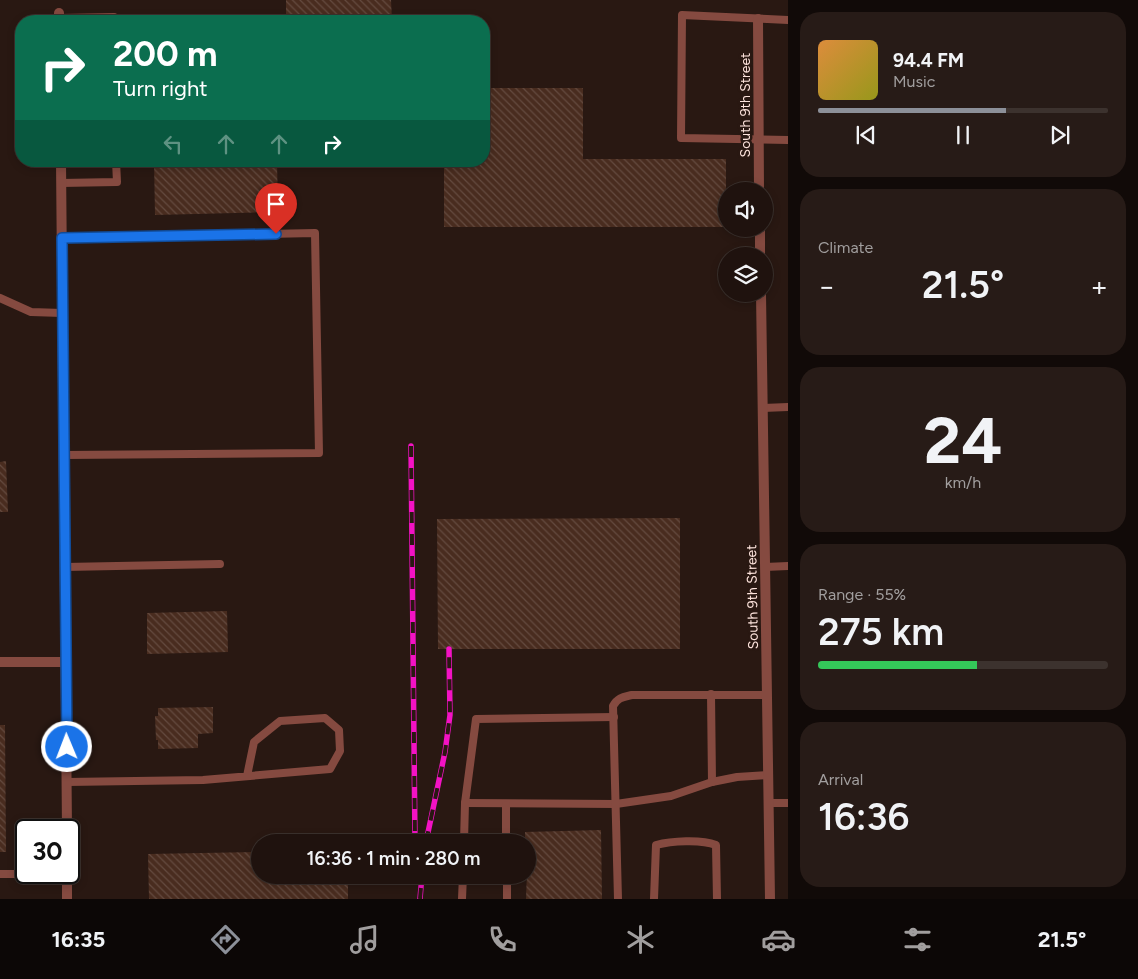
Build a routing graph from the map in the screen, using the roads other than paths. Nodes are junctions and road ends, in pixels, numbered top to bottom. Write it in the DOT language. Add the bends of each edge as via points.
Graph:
graph roads {
  1 [pos="758,19"];
  2 [pos="788,20"];
  3 [pos="758,140"];
  4 [pos="788,140"];
  5 [pos="61,167"];
  6 [pos="116,167"];
  7 [pos="759,182"];
  8 [pos="61,183"];
  9 [pos="62,238"];
  10 [pos="0,298"];
  11 [pos="761,302"];
  12 [pos="62,314"];
  13 [pos="788,407"];
  14 [pos="763,408"];
  15 [pos="64,455"];
  16 [pos="220,564"];
  17 [pos="765,566"];
  18 [pos="788,566"];
  19 [pos="65,567"];
  20 [pos="0,662"];
  21 [pos="66,662"];
  22 [pos="711,694"];
  23 [pos="767,695"];
  24 [pos="614,717"];
  25 [pos="768,775"];
  26 [pos="247,776"];
  27 [pos="67,782"];
  28 [pos="712,782"];
  29 [pos="465,803"];
  30 [pos="768,803"];
  31 [pos="788,803"];
  32 [pos="616,804"];
  33 [pos="506,805"];
  34 [pos="67,819"];
  35 [pos="464,834"];
  36 [pos="506,834"];
  37 [pos="0,874"];
  38 [pos="15,874"];
  39 [pos="67,884"];
  40 [pos="463,884"];
  41 [pos="507,884"];
  42 [pos="67,899"];
  43 [pos="462,899"];
  44 [pos="507,899"];
  45 [pos="618,899"];
  46 [pos="654,899"];
  47 [pos="718,899"];
  48 [pos="770,899"];
  1 -- 2 [label="lane"];
  1 -- 3 [label="street, South 9th Street"];
  1 -- 3 [label="lane" via="682,15 681,129 681,138"];
  3 -- 4 [label="lane"];
  3 -- 7 [label="street, South 9th Street"];
  5 -- 8 [label="street"];
  6 -- 8 [label="lane" via="117,182"];
  8 -- 9 [label="street"];
  9 -- 12 [label="street"];
  9 -- 15 [label="lane" via="314,232 319,452"];
  10 -- 12 [label="lane" via="31,312"];
  11 -- 14 [label="street, South 9th Street"];
  12 -- 15 [label="street"];
  13 -- 14 [label="lane"];
  14 -- 17 [label="street, South 9th Street"];
  15 -- 19 [label="street"];
  16 -- 19 [label="lane"];
  17 -- 18 [label="lane"];
  17 -- 23 [label="street, South 9th Street"];
  19 -- 21 [label="street"];
  20 -- 21 [label="street"];
  21 -- 27 [label="street"];
  22 -- 23 [label="lane"];
  22 -- 24 [label="lane" via="622,697 613,706"];
  22 -- 28 [label="lane"];
  23 -- 25 [label="street, South 9th Street"];
  24 -- 29 [label="lane" via="476,720"];
  24 -- 32 [label="lane"];
  25 -- 28 [label="lane" via="737,776"];
  25 -- 30 [label="street, South 9th Street"];
  26 -- 26 [label="lane" via="330,769 340,751 340,730 324,718 280,721 254,742"];
  26 -- 27 [label="lane" via="203,780"];
  27 -- 34 [label="street"];
  28 -- 32 [label="lane" via="671,796"];
  29 -- 33 [label="lane"];
  29 -- 35 [label="lane"];
  30 -- 31 [label="lane"];
  30 -- 48 [label="street, South 9th Street"];
  32 -- 33 [label="lane"];
  32 -- 45 [label="lane"];
  33 -- 36 [label="lane"];
  37 -- 38 [label="lane"];
  39 -- 42 [label="street"];
  40 -- 43 [label="lane"];
  41 -- 44 [label="lane"];
  46 -- 47 [label="lane" via="656,845 664,842 716,844"];
}
